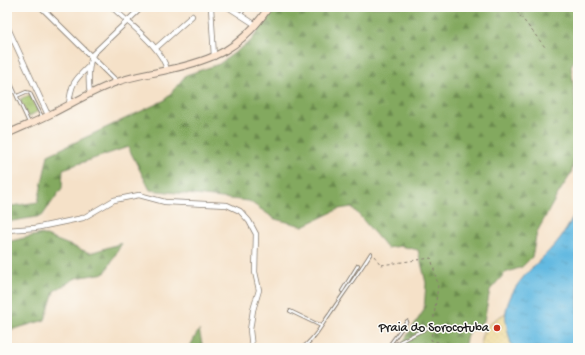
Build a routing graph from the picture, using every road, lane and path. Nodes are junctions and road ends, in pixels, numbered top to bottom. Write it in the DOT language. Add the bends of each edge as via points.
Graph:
graph roads {
  1 [pos="41,7"];
  2 [pos="112,7"];
  3 [pos="142,7"];
  4 [pos="212,7"];
  5 [pos="228,7"];
  6 [pos="245,7"];
  7 [pos="269,7"];
  8 [pos="500,7"];
  9 [pos="241,15"];
  10 [pos="192,16"];
  11 [pos="127,22"];
  12 [pos="256,25"];
  13 [pos="7,26"];
  14 [pos="545,47"];
  15 [pos="156,48"];
  16 [pos="92,57"];
  17 [pos="214,57"];
  18 [pos="90,64"];
  19 [pos="167,70"];
  20 [pos="7,75"];
  21 [pos="117,82"];
  22 [pos="90,94"];
  23 [pos="17,96"];
  24 [pos="69,105"];
  25 [pos="45,116"];
  26 [pos="29,124"];
  27 [pos="7,134"];
  28 [pos="7,230"];
  29 [pos="371,253"];
  30 [pos="358,265"];
  31 [pos="355,270"];
  32 [pos="359,272"];
  33 [pos="342,291"];
  34 [pos="290,311"];
  35 [pos="407,321"];
  36 [pos="321,326"];
  37 [pos="427,328"];
  38 [pos="252,348"];
  39 [pos="302,348"];
  40 [pos="387,348"];
  41 [pos="459,348"];
  1 -- 16 [label="street"];
  2 -- 11 [label="street"];
  3 -- 11 [label="street"];
  4 -- 17 [label="street"];
  5 -- 9 [label="street"];
  6 -- 9 [label="lane"];
  7 -- 12 [label="main road"];
  8 -- 14 [label="path" via="517,12"];
  9 -- 12 [label="street"];
  10 -- 15 [label="street"];
  11 -- 15 [label="street"];
  11 -- 16 [label="street" via="95,51"];
  12 -- 17 [label="main road" via="236,44"];
  13 -- 25 [label="street"];
  15 -- 19 [label="street"];
  16 -- 18 [label="street"];
  16 -- 21 [label="street"];
  17 -- 19 [label="main road"];
  18 -- 22 [label="street"];
  18 -- 24 [label="street" via="73,82"];
  19 -- 21 [label="main road"];
  20 -- 23 [label="lane"];
  21 -- 22 [label="main road"];
  22 -- 24 [label="main road"];
  23 -- 25 [label="lane" via="30,93"];
  23 -- 26 [label="lane"];
  24 -- 25 [label="main road"];
  25 -- 26 [label="main road"];
  26 -- 27 [label="main road"];
  28 -- 38 [label="street" via="35,228 83,218 114,200 139,195 165,202 227,205 240,211 256,234 255,272 259,290 250,330"];
  29 -- 32 [label="lane"];
  29 -- 41 [label="path" via="381,265 431,258 438,285 431,340"];
  30 -- 31 [label="lane"];
  31 -- 32 [label="lane"];
  31 -- 33 [label="lane"];
  32 -- 36 [label="lane"];
  34 -- 36 [label="lane"];
  35 -- 40 [label="lane"];
  36 -- 39 [label="lane"];
  37 -- 40 [label="lane"];
}
